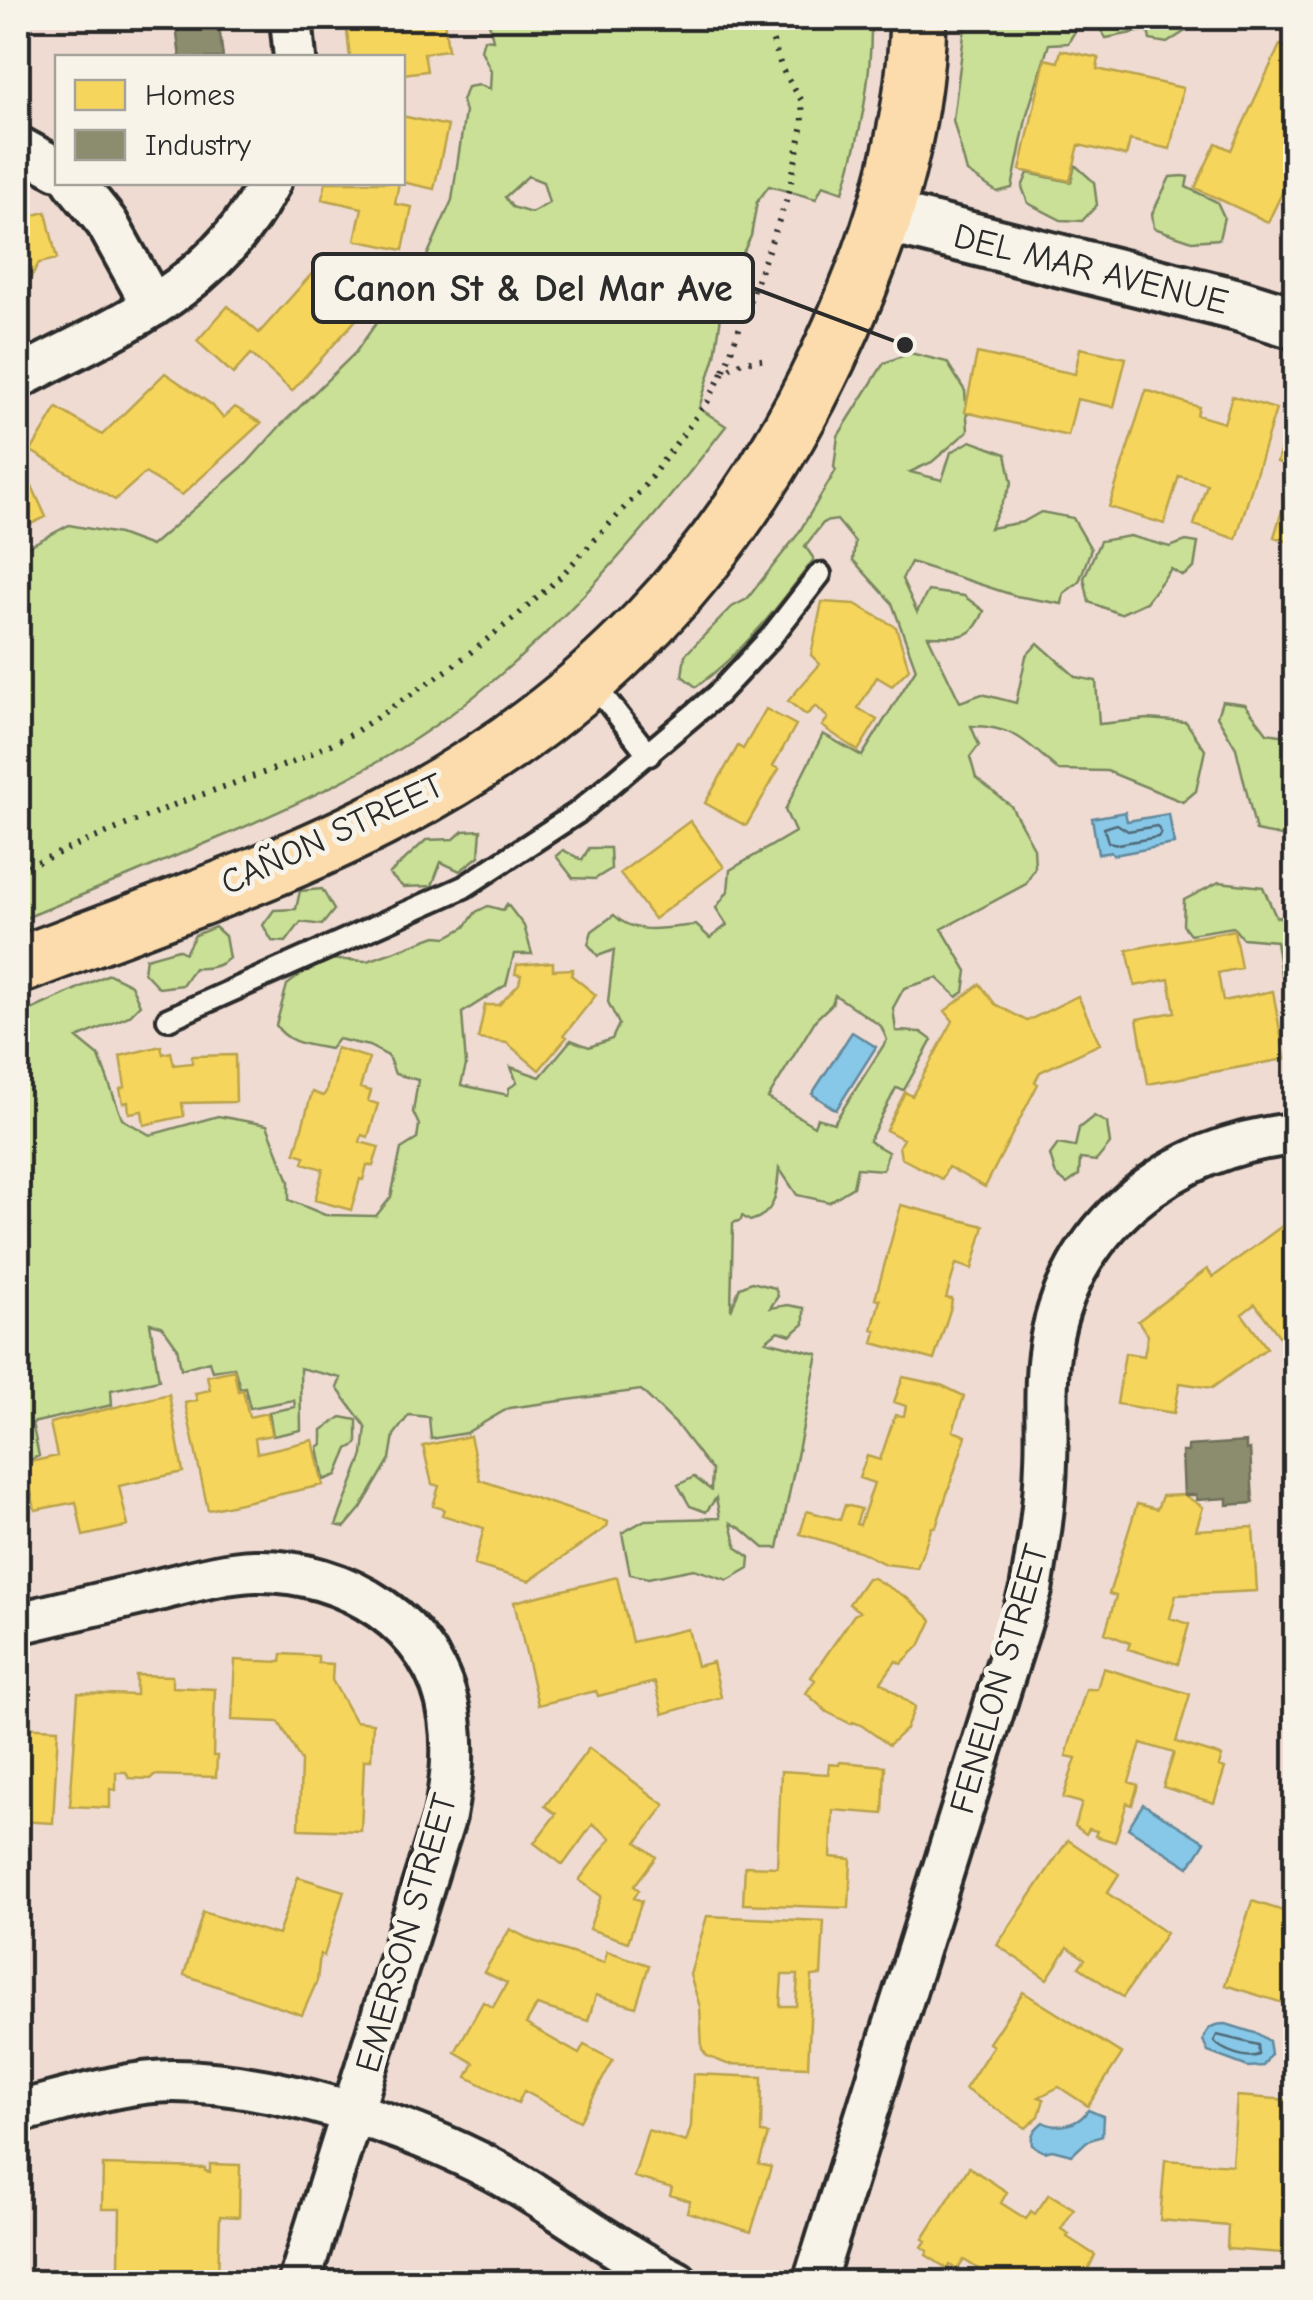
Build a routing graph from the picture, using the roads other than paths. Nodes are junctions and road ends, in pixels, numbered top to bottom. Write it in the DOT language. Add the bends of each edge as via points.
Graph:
graph roads {
  1 [pos="291,18"];
  2 [pos="918,18"];
  3 [pos="295,55"];
  4 [pos="18,147"];
  5 [pos="55,167"];
  6 [pos="76,185"];
  7 [pos="268,185"];
  8 [pos="886,217"];
  9 [pos="153,306"];
  10 [pos="1296,322"];
  11 [pos="18,378"];
  12 [pos="820,574"];
  13 [pos="591,680"];
  14 [pos="649,756"];
  15 [pos="18,966"];
  16 [pos="168,1019"];
  17 [pos="1296,1134"];
  18 [pos="18,1624"];
  19 [pos="18,2112"];
  20 [pos="352,2114"];
  21 [pos="299,2282"];
  22 [pos="677,2282"];
  23 [pos="814,2282"];
  1 -- 3 [label="street"];
  2 -- 8 [label="main road, CAÑON STREET" via="906,133"];
  4 -- 5 [label="street"];
  6 -- 9 [label="street" via="107,223"];
  7 -- 9 [label="street" via="220,256"];
  8 -- 10 [label="street, DEL MAR AVENUE"];
  8 -- 13 [label="main road, CAÑON STREET" via="836,340 766,475 692,575"];
  9 -- 11 [label="street"];
  12 -- 14 [label="lane" via="718,694"];
  13 -- 14 [label="lane"];
  13 -- 15 [label="main road, CAÑON STREET" via="490,755 396,812"];
  14 -- 16 [label="lane" via="577,814 464,887"];
  17 -- 23 [label="street, FENELON STREET" via="1216,1149 1158,1178 1103,1230 1066,1290 1049,1354 1043,1520 1030,1590"];
  18 -- 20 [label="street, EMERSON STREET" via="237,1572 276,1572 373,1600 422,1649 450,1714 454,1765 445,1816"];
  19 -- 20 [label="street" via="173,2081 278,2095"];
  20 -- 21 [label="street, EMERSON STREET"];
  20 -- 22 [label="street" via="436,2142 496,2172"];
}
